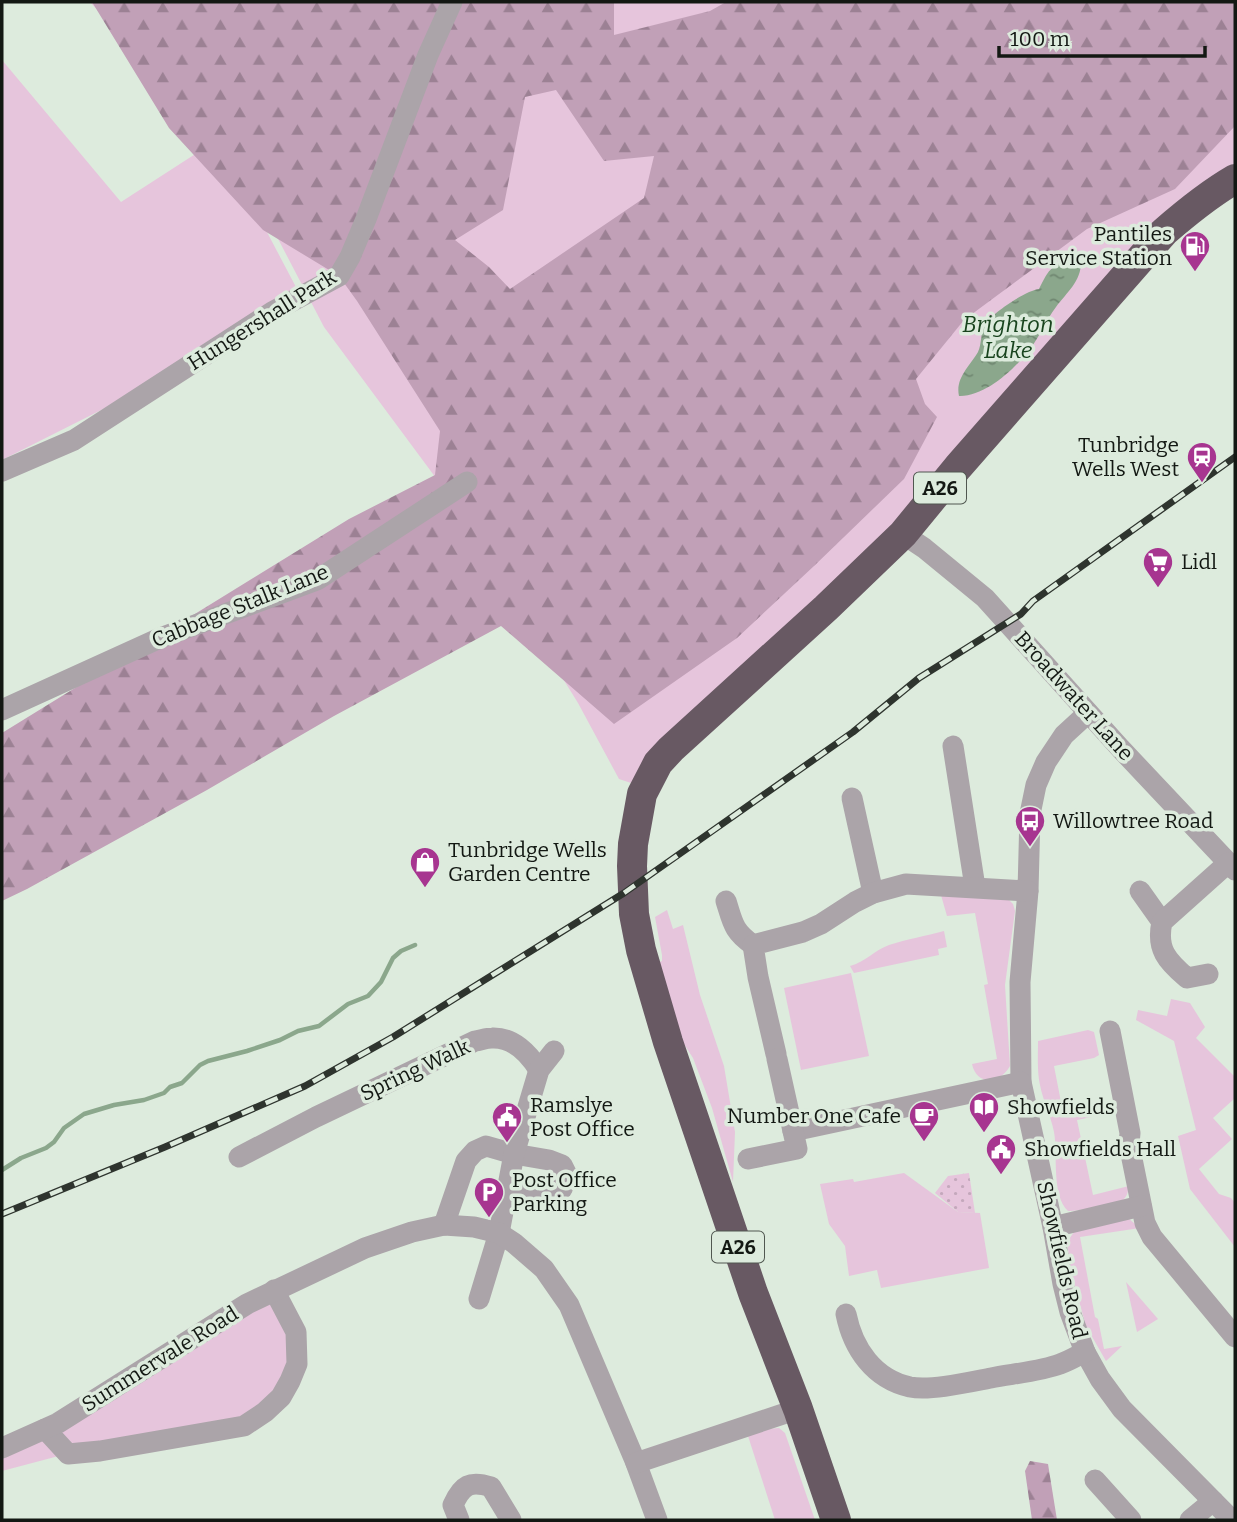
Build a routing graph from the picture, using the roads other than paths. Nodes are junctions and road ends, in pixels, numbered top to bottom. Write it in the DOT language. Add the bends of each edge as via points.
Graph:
graph roads {
  1 [pos="452,2"];
  2 [pos="1235,179"];
  3 [pos="2,471"];
  4 [pos="467,482"];
  5 [pos="903,534"];
  6 [pos="2,710"];
  7 [pos="1088,713"];
  8 [pos="953,746"];
  9 [pos="852,798"];
  10 [pos="1232,867"];
  11 [pos="975,887"];
  12 [pos="1028,891"];
  13 [pos="1140,891"];
  14 [pos="873,893"];
  15 [pos="726,901"];
  16 [pos="1162,922"];
  17 [pos="753,945"];
  18 [pos="1208,974"];
  19 [pos="1110,1031"];
  20 [pos="554,1051"];
  21 [pos="539,1070"];
  22 [pos="1021,1083"];
  23 [pos="793,1131"];
  24 [pos="514,1154"];
  25 [pos="239,1157"];
  26 [pos="748,1159"];
  27 [pos="508,1187"];
  28 [pos="1141,1206"];
  29 [pos="444,1226"];
  30 [pos="1054,1227"];
  31 [pos="499,1233"];
  32 [pos="274,1290"];
  33 [pos="479,1299"];
  34 [pos="844,1330"];
  35 [pos="1235,1337"];
  36 [pos="1084,1352"];
  37 [pos="798,1409"];
  38 [pos="45,1429"];
  39 [pos="2,1448"];
  40 [pos="636,1464"];
  41 [pos="1095,1480"];
  42 [pos="1213,1501"];
  43 [pos="459,1520"];
  44 [pos="511,1520"];
  45 [pos="657,1520"];
  46 [pos="836,1520"];
  47 [pos="1131,1520"];
  48 [pos="1190,1520"];
  49 [pos="1232,1520"];
  1 -- 3 [label="street, Hungershall Park" via="339,276 268,314 74,440"];
  2 -- 5 [label="highway, A26" via="1164,232"];
  4 -- 6 [label="street, Cabbage Stalk Lane" via="317,580 160,638"];
  5 -- 7 [label="street, Broadwater Lane" via="985,598"];
  5 -- 37 [label="highway, A26" via="658,763 642,794 633,844 634,914 641,950 753,1293"];
  7 -- 10 [label="street, Broadwater Lane"];
  7 -- 12 [label="street, Showfields Road" via="1064,735 1036,785 1030,814"];
  8 -- 11 [label="street"];
  9 -- 14 [label="street"];
  10 -- 16 [label="street"];
  11 -- 12 [label="street"];
  11 -- 14 [label="street" via="906,884"];
  12 -- 22 [label="street, Showfields Road" via="1020,982"];
  13 -- 16 [label="street"];
  14 -- 17 [label="street" via="803,932"];
  15 -- 17 [label="street" via="735,929"];
  16 -- 18 [label="street" via="1162,950 1174,967 1187,978"];
  17 -- 23 [label="street"];
  19 -- 28 [label="street"];
  20 -- 21 [label="street"];
  21 -- 24 [label="street"];
  21 -- 25 [label="street, Spring Walk" via="516,1045 495,1038 475,1041 318,1124"];
  22 -- 23 [label="street"];
  22 -- 30 [label="street, Showfields Road"];
  23 -- 26 [label="street" via="797,1149"];
  24 -- 27 [label="street"];
  24 -- 27 [label="street" via="562,1165 568,1175 562,1189 551,1194"];
  24 -- 29 [label="street" via="486,1146 475,1151 466,1161"];
  27 -- 31 [label="street"];
  28 -- 30 [label="street"];
  28 -- 35 [label="street" via="1152,1237"];
  29 -- 31 [label="street, Summervale Road"];
  29 -- 32 [label="street, Summervale Road" via="365,1248"];
  30 -- 36 [label="street, Showfields Road" via="1068,1303"];
  31 -- 33 [label="street"];
  31 -- 40 [label="street, Summervale Road" via="544,1269 569,1305"];
  32 -- 38 [label="street, Summervale Road"];
  32 -- 38 [label="street" via="296,1332 297,1364 281,1398 244,1426 68,1454"];
  34 -- 36 [label="street" via="866,1361 893,1381 912,1387 950,1385 1059,1365"];
  36 -- 42 [label="street, Showfields Road" via="1122,1409"];
  37 -- 40 [label="street"];
  37 -- 46 [label="highway, A26"];
  38 -- 39 [label="street, Summervale Road"];
  40 -- 45 [label="street, Summervale Road"];
  41 -- 47 [label="street"];
  42 -- 48 [label="street"];
  42 -- 49 [label="street, Showfields Road"];
  43 -- 44 [label="street" via="453,1505 459,1492 481,1483 491,1486"];
}
